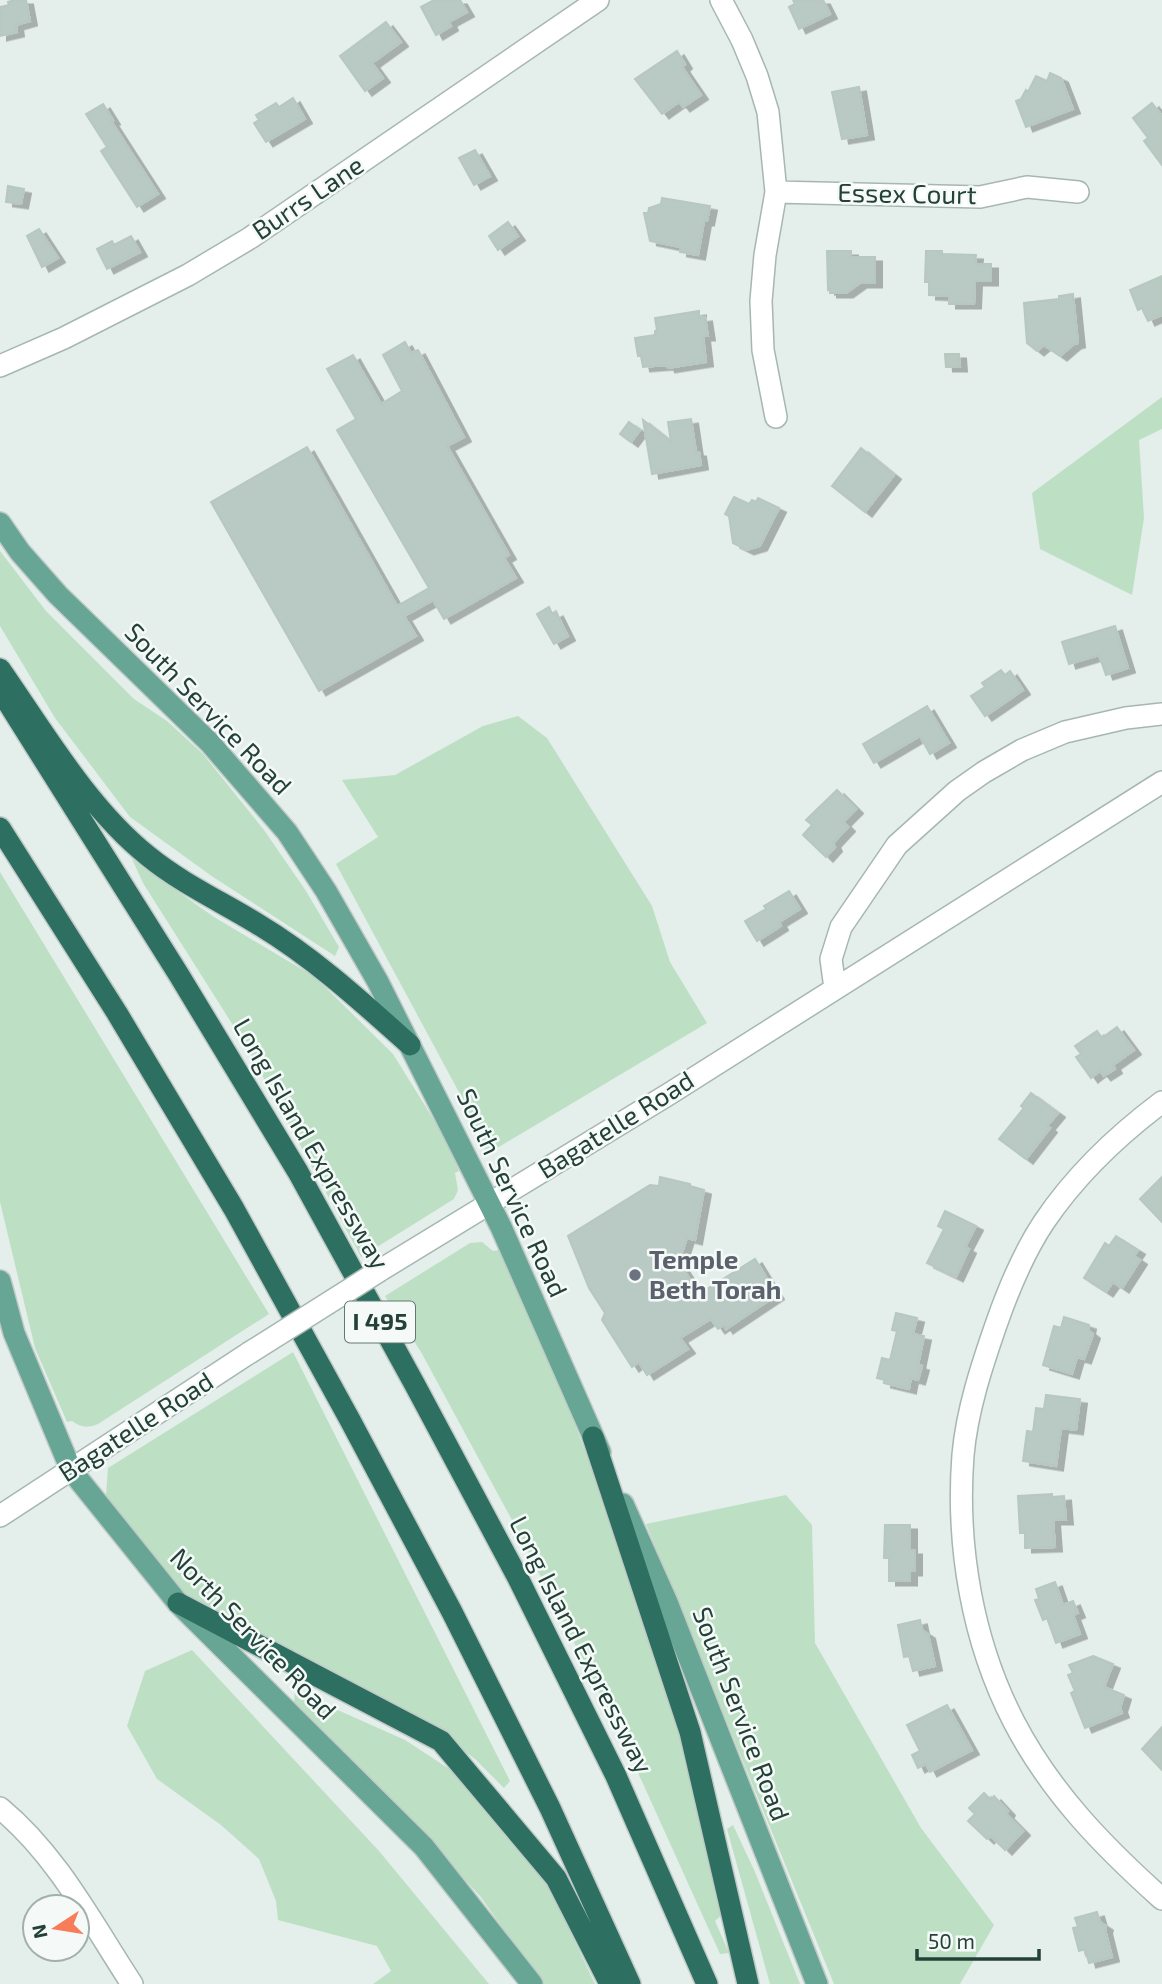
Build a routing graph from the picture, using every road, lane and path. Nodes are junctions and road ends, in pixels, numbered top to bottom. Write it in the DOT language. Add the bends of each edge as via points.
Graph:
graph roads {
  1 [pos="598,0"];
  2 [pos="721,0"];
  3 [pos="776,192"];
  4 [pos="1079,192"];
  5 [pos="0,366"];
  6 [pos="776,417"];
  7 [pos="0,523"];
  8 [pos="0,669"];
  9 [pos="0,690"];
  10 [pos="1162,714"];
  11 [pos="1162,782"];
  12 [pos="0,828"];
  13 [pos="835,988"];
  14 [pos="410,1045"];
  15 [pos="1162,1102"];
  16 [pos="489,1203"];
  17 [pos="0,1281"];
  18 [pos="593,1437"];
  19 [pos="71,1470"];
  20 [pos="0,1516"];
  21 [pos="178,1603"];
  22 [pos="0,1808"];
  23 [pos="1162,1899"];
  24 [pos="132,1984"];
  25 [pos="532,1984"];
  26 [pos="610,1984"];
  27 [pos="630,1984"];
  28 [pos="707,1984"];
  29 [pos="748,1984"];
  30 [pos="817,1984"];
  1 -- 5 [label="street, Burrs Lane" via="250,238 188,275"];
  2 -- 3 [label="street" via="742,40 768,112"];
  3 -- 4 [label="street, Essex Court" via="980,197 1027,187"];
  3 -- 6 [label="street" via="761,301 763,350"];
  7 -- 14 [label="main road, South Service Road" via="58,595 210,743 287,832 326,891"];
  8 -- 14 [label="highway" via="109,819 148,856 318,964"];
  9 -- 28 [label="highway, Long Island Expressway / I 495" via="291,1160 415,1385 616,1776"];
  10 -- 13 [label="street" via="1065,732 1022,750 957,791 897,845 841,927 831,959"];
  11 -- 13 [label="street, Bagatelle Road"];
  12 -- 27 [label="highway, I 495" via="234,1209 338,1397 526,1759"];
  13 -- 16 [label="street, Bagatelle Road"];
  14 -- 16 [label="main road, South Service Road"];
  15 -- 23 [label="street" via="1079,1177 1043,1223 1009,1288 974,1397 963,1454 962,1518 975,1618 1014,1723 1059,1793 1108,1850"];
  16 -- 18 [label="main road, South Service Road"];
  16 -- 19 [label="street, Bagatelle Road, bridge"];
  17 -- 19 [label="main road, North Service Road" via="13,1333"];
  18 -- 29 [label="highway" via="690,1732"];
  18 -- 30 [label="main road, South Service Road" via="667,1602"];
  19 -- 20 [label="street, Bagatelle Road"];
  19 -- 21 [label="main road, North Service Road"];
  21 -- 25 [label="main road, North Service Road" via="424,1847"];
  21 -- 26 [label="highway" via="441,1741 556,1878"];
  22 -- 24 [label="street" via="23,1827 60,1872"];
}
